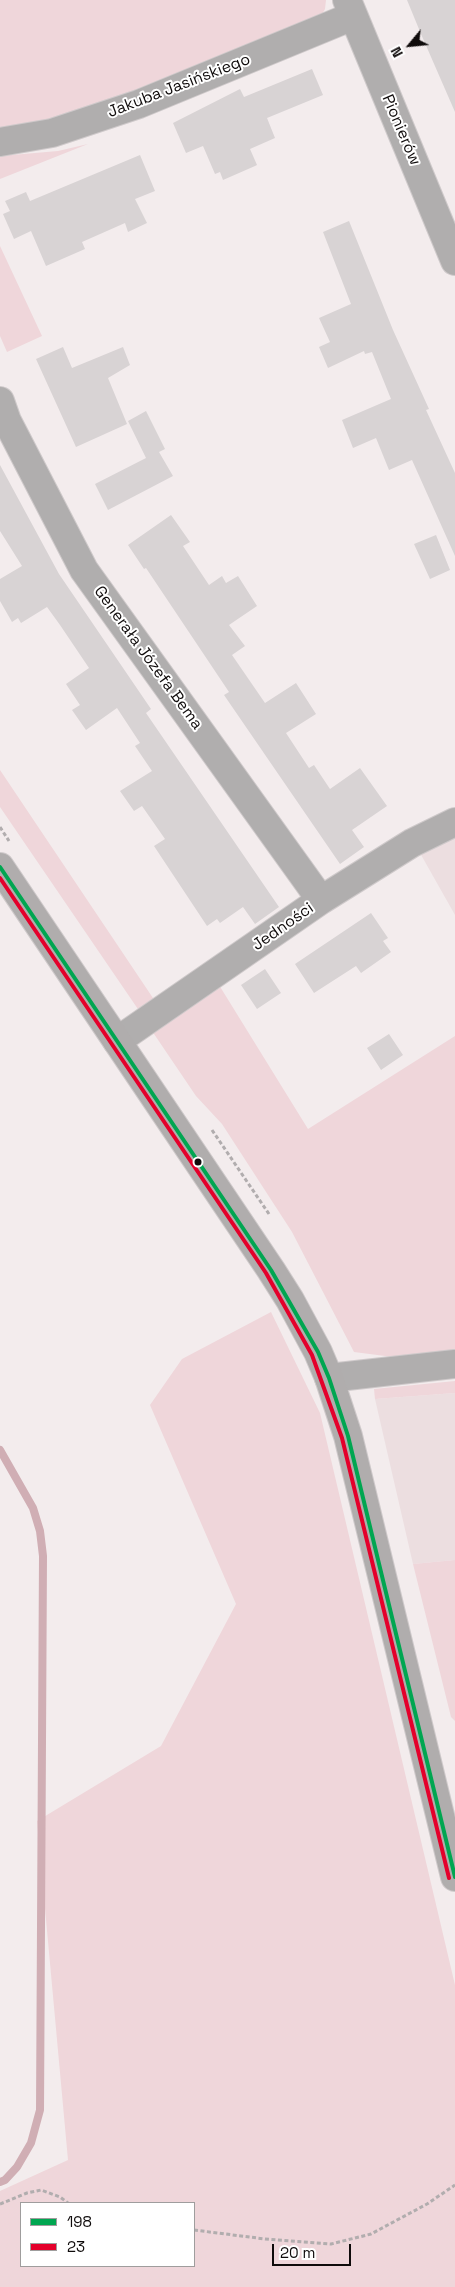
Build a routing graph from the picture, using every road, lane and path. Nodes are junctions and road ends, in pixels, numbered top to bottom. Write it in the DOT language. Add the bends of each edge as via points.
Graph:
graph roads {
  1 [pos="350,8"];
  2 [pos="0,142"];
  3 [pos="455,261"];
  4 [pos="0,401"];
  5 [pos="455,822"];
  6 [pos="0,867"];
  7 [pos="321,900"];
  8 [pos="117,1041"];
  9 [pos="455,1364"];
  10 [pos="329,1378"];
  11 [pos="455,1877"];
  12 [pos="455,2185"];
  13 [pos="67,2202"];
  14 [pos="0,2204"];
  15 [pos="195,2230"];
  1 -- 2 [label="street, Jakuba Jasińskiego" via="139,104 52,133"];
  1 -- 3 [label="street, Pionierów"];
  4 -- 7 [label="street, Generała Józefa Bema" via="7,421 84,570"];
  5 -- 7 [label="street, Jedności" via="412,843"];
  6 -- 8 [label="street"];
  7 -- 8 [label="street, Jedności"];
  8 -- 10 [label="street" via="271,1270 306,1328"];
  9 -- 10 [label="street"];
  10 -- 11 [label="street" via="355,1461"];
  12 -- 15 [label="path" via="371,2234 331,2244"];
  13 -- 14 [label="path" via="41,2190"];
}
